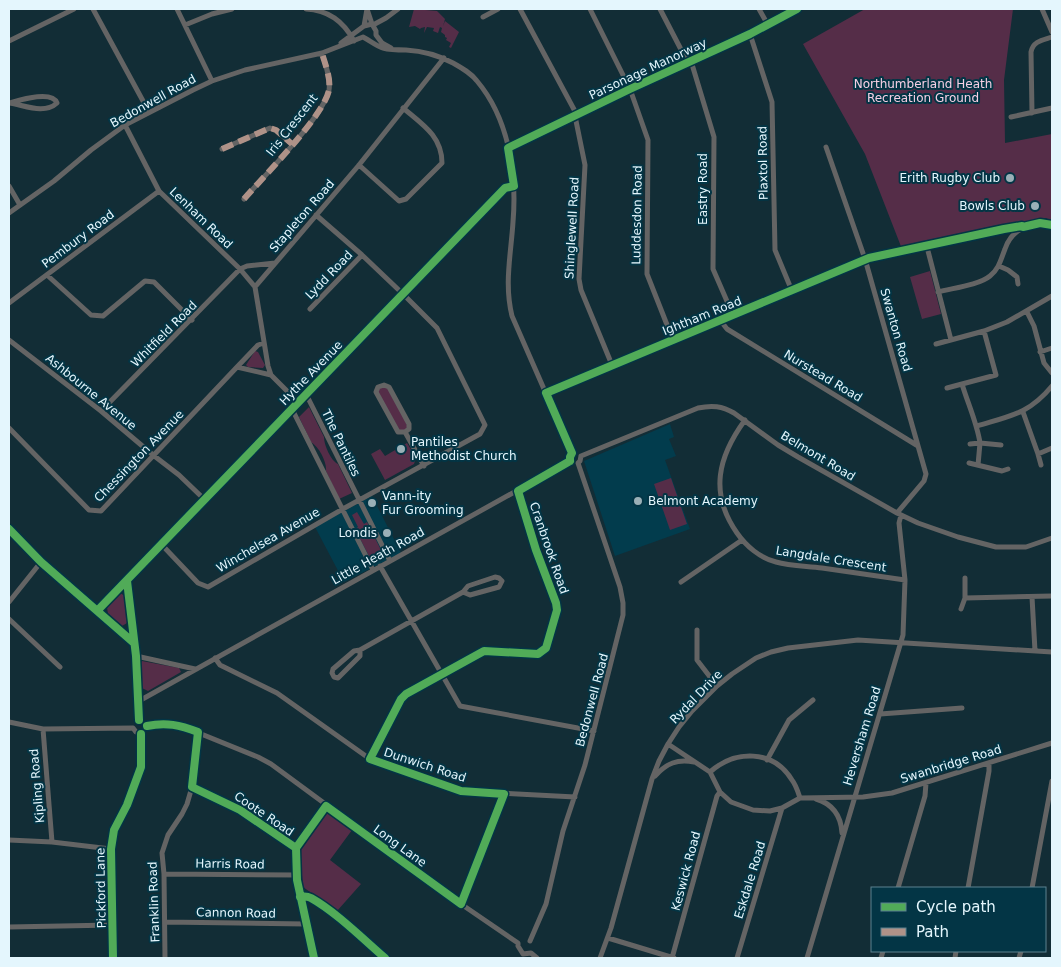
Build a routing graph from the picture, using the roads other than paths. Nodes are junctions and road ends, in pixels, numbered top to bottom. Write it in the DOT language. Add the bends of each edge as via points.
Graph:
graph roads {
  1 [pos="74,9"];
  2 [pos="93,9"];
  3 [pos="177,9"];
  4 [pos="232,9"];
  5 [pos="306,9"];
  6 [pos="367,9"];
  7 [pos="398,9"];
  8 [pos="498,9"];
  9 [pos="520,9"];
  10 [pos="590,9"];
  11 [pos="660,9"];
  12 [pos="759,9"];
  13 [pos="796,9"];
  14 [pos="1042,9"];
  15 [pos="386,18"];
  16 [pos="483,18"];
  17 [pos="185,25"];
  18 [pos="372,25"];
  19 [pos="768,25"];
  20 [pos="363,27"];
  21 [pos="1052,32"];
  22 [pos="376,33"];
  23 [pos="750,34"];
  24 [pos="364,37"];
  25 [pos="1052,37"];
  26 [pos="352,38"];
  27 [pos="370,39"];
  28 [pos="9,41"];
  29 [pos="394,49"];
  30 [pos="322,53"];
  31 [pos="444,58"];
  32 [pos="689,62"];
  33 [pos="212,81"];
  34 [pos="630,89"];
  35 [pos="9,103"];
  36 [pos="403,108"];
  37 [pos="1052,108"];
  38 [pos="149,112"];
  39 [pos="1032,113"];
  40 [pos="576,116"];
  41 [pos="1011,118"];
  42 [pos="125,125"];
  43 [pos="292,144"];
  44 [pos="826,146"];
  45 [pos="508,148"];
  46 [pos="222,149"];
  47 [pos="359,165"];
  48 [pos="9,186"];
  49 [pos="514,186"];
  50 [pos="159,191"];
  51 [pos="244,199"];
  52 [pos="20,206"];
  53 [pos="9,213"];
  54 [pos="316,215"];
  55 [pos="1052,225"];
  56 [pos="927,247"];
  57 [pos="362,255"];
  58 [pos="866,259"];
  59 [pos="274,263"];
  60 [pos="999,266"];
  61 [pos="240,269"];
  62 [pos="47,275"];
  63 [pos="1018,284"];
  64 [pos="255,287"];
  65 [pos="792,291"];
  66 [pos="938,292"];
  67 [pos="403,294"];
  68 [pos="1052,296"];
  69 [pos="9,303"];
  70 [pos="310,309"];
  71 [pos="1027,312"];
  72 [pos="733,315"];
  73 [pos="192,320"];
  74 [pos="720,320"];
  75 [pos="984,331"];
  76 [pos="9,340"];
  77 [pos="673,340"];
  78 [pos="951,340"];
  79 [pos="264,343"];
  80 [pos="936,344"];
  81 [pos="1052,348"];
  82 [pos="1040,352"];
  83 [pos="612,365"];
  84 [pos="237,368"];
  85 [pos="1052,373"];
  86 [pos="271,375"];
  87 [pos="962,384"];
  88 [pos="1052,386"];
  89 [pos="947,388"];
  90 [pos="546,393"];
  91 [pos="306,394"];
  92 [pos="298,402"];
  93 [pos="292,409"];
  94 [pos="101,411"];
  95 [pos="1023,412"];
  96 [pos="745,420"];
  97 [pos="977,426"];
  98 [pos="9,428"];
  99 [pos="405,432"];
  100 [pos="980,443"];
  101 [pos="970,444"];
  102 [pos="1001,445"];
  103 [pos="918,446"];
  104 [pos="1052,448"];
  105 [pos="572,454"];
  106 [pos="1038,454"];
  107 [pos="152,455"];
  108 [pos="581,456"];
  109 [pos="570,461"];
  110 [pos="578,463"];
  111 [pos="969,463"];
  112 [pos="978,465"];
  113 [pos="424,466"];
  114 [pos="1041,466"];
  115 [pos="1008,469"];
  116 [pos="518,491"];
  117 [pos="205,500"];
  118 [pos="359,500"];
  119 [pos="341,510"];
  120 [pos="899,514"];
  121 [pos="9,528"];
  122 [pos="1052,538"];
  123 [pos="742,540"];
  124 [pos="162,546"];
  125 [pos="390,561"];
  126 [pos="42,562"];
  127 [pos="380,566"];
  128 [pos="373,570"];
  129 [pos="965,578"];
  130 [pos="905,580"];
  131 [pos="127,581"];
  132 [pos="681,582"];
  133 [pos="464,592"];
  134 [pos="1052,596"];
  135 [pos="1032,597"];
  136 [pos="965,598"];
  137 [pos="9,602"];
  138 [pos="961,609"];
  139 [pos="98,610"];
  140 [pos="9,619"];
  141 [pos="412,621"];
  142 [pos="697,630"];
  143 [pos="134,643"];
  144 [pos="901,643"];
  145 [pos="360,650"];
  146 [pos="1035,651"];
  147 [pos="1052,652"];
  148 [pos="136,656"];
  149 [pos="215,658"];
  150 [pos="60,667"];
  151 [pos="195,669"];
  152 [pos="441,674"];
  153 [pos="717,686"];
  154 [pos="813,700"];
  155 [pos="139,701"];
  156 [pos="962,708"];
  157 [pos="880,714"];
  158 [pos="139,720"];
  159 [pos="9,722"];
  160 [pos="147,726"];
  161 [pos="133,728"];
  162 [pos="43,729"];
  163 [pos="594,731"];
  164 [pos="198,732"];
  165 [pos="141,734"];
  166 [pos="1052,743"];
  167 [pos="668,744"];
  168 [pos="370,759"];
  169 [pos="767,760"];
  170 [pos="697,762"];
  171 [pos="989,763"];
  172 [pos="710,772"];
  173 [pos="652,778"];
  174 [pos="1052,781"];
  175 [pos="926,783"];
  176 [pos="192,787"];
  177 [pos="720,792"];
  178 [pos="504,794"];
  179 [pos="575,797"];
  180 [pos="812,797"];
  181 [pos="855,797"];
  182 [pos="800,798"];
  183 [pos="326,806"];
  184 [pos="782,808"];
  185 [pos="842,838"];
  186 [pos="9,840"];
  187 [pos="52,842"];
  188 [pos="296,848"];
  189 [pos="111,849"];
  190 [pos="164,874"];
  191 [pos="296,875"];
  192 [pos="898,887"];
  193 [pos="968,887"];
  194 [pos="1032,887"];
  195 [pos="300,896"];
  196 [pos="461,904"];
  197 [pos="165,922"];
  198 [pos="306,924"];
  199 [pos="113,925"];
  200 [pos="9,927"];
  201 [pos="608,938"];
  202 [pos="530,941"];
  203 [pos="518,943"];
  204 [pos="531,953"];
  205 [pos="522,956"];
  206 [pos="113,958"];
  207 [pos="165,958"];
  208 [pos="314,958"];
  209 [pos="385,958"];
  210 [pos="537,958"];
  211 [pos="600,958"];
  212 [pos="673,958"];
  213 [pos="737,958"];
  214 [pos="807,958"];
  1 -- 28 [label="street"];
  2 -- 38 [label="street"];
  3 -- 17 [label="street"];
  4 -- 17 [label="street"];
  5 -- 26 [label="street" via="333,16"];
  6 -- 18 [label="street"];
  6 -- 20 [label="street"];
  7 -- 15 [label="street"];
  8 -- 16 [label="street"];
  9 -- 40 [label="street, Shinglewell Road"];
  10 -- 34 [label="street, Luddesdon Road"];
  11 -- 32 [label="street, Eastry Road"];
  12 -- 19 [label="street"];
  13 -- 19 [label="street, Parsonage Manorway"];
  14 -- 21 [label="street"];
  15 -- 18 [label="street, Bedonwell Road"];
  15 -- 22 [label="street"];
  17 -- 33 [label="street"];
  18 -- 20 [label="street, Bedonwell Road"];
  18 -- 22 [label="street"];
  19 -- 23 [label="street, Parsonage Manorway"];
  20 -- 24 [label="street" via="361,33"];
  20 -- 26 [label="street, Bedonwell Road"];
  22 -- 27 [label="street"];
  22 -- 29 [label="street" via="382,43"];
  23 -- 32 [label="street, Parsonage Manorway"];
  23 -- 65 [label="street, Plaxtol Road" via="772,102 775,250"];
  24 -- 26 [label="street, Bedonwell Road"];
  24 -- 27 [label="street"];
  25 -- 39 [label="street" via="1036,43 1030,52"];
  26 -- 30 [label="street, Bedonwell Road"];
  27 -- 29 [label="street" via="383,48"];
  29 -- 31 [label="street"];
  30 -- 33 [label="street, Bedonwell Road" via="245,70"];
  30 -- 43 [label="street, Iris Crescent" via="329,91 322,107"];
  31 -- 36 [label="street, Stapleton Road"];
  31 -- 45 [label="street" via="477,80 492,105"];
  32 -- 34 [label="street, Parsonage Manorway"];
  32 -- 72 [label="street, Eastry Road" via="714,137 713,269"];
  33 -- 38 [label="street, Bedonwell Road"];
  34 -- 40 [label="street, Parsonage Manorway"];
  34 -- 77 [label="street, Luddesdon Road" via="648,140 646,274"];
  35 -- 35 [label="street" via="43,96 52,97 57,103 46,110"];
  36 -- 47 [label="street, Stapleton Road"];
  36 -- 47 [label="street" via="430,130 442,152 442,163 406,199 399,200"];
  37 -- 39 [label="street"];
  38 -- 42 [label="street, Bedonwell Road"];
  39 -- 41 [label="street"];
  40 -- 45 [label="street, Parsonage Manorway"];
  40 -- 83 [label="street, Shinglewell Road" via="585,165 579,279"];
  42 -- 50 [label="street, Lenham Road"];
  42 -- 52 [label="street, Bedonwell Road"];
  43 -- 46 [label="street" via="270,128"];
  43 -- 51 [label="street, Iris Crescent"];
  44 -- 58 [label="street, Swanton Road"];
  45 -- 49 [label="street"];
  47 -- 54 [label="street, Stapleton Road"];
  48 -- 52 [label="street"];
  49 -- 67 [label="street, Hythe Avenue" via="506,188"];
  49 -- 90 [label="street" via="508,301"];
  50 -- 61 [label="street, Lenham Road"];
  50 -- 62 [label="street, Pembury Road"];
  52 -- 53 [label="street, Bedonwell Road"];
  54 -- 57 [label="street"];
  54 -- 59 [label="street, Stapleton Road"];
  55 -- 60 [label="street" via="1032,224 1016,232 1008,242"];
  56 -- 66 [label="street"];
  57 -- 67 [label="street"];
  57 -- 70 [label="street, Lydd Road"];
  58 -- 65 [label="street, Ightham Road"];
  58 -- 103 [label="street, Swanton Road"];
  59 -- 61 [label="street"];
  59 -- 64 [label="street, Stapleton Road"];
  60 -- 63 [label="street" via="1019,276"];
  60 -- 66 [label="street" via="982,281"];
  61 -- 64 [label="street, Lenham Road"];
  61 -- 73 [label="street, Whitfield Road"];
  62 -- 69 [label="street, Pembury Road"];
  62 -- 73 [label="street" via="91,315 103,316 145,281 154,282"];
  64 -- 79 [label="street"];
  65 -- 72 [label="street, Ightham Road"];
  66 -- 78 [label="street"];
  67 -- 91 [label="street, Hythe Avenue"];
  67 -- 113 [label="street" via="437,328 485,425 480,434"];
  68 -- 71 [label="street"];
  71 -- 75 [label="street"];
  71 -- 82 [label="street"];
  72 -- 74 [label="street, Ightham Road"];
  73 -- 94 [label="street, Whitfield Road"];
  74 -- 77 [label="street, Ightham Road"];
  74 -- 103 [label="street, Nurstead Road" via="726,329"];
  75 -- 78 [label="street"];
  75 -- 87 [label="street" via="996,375"];
  76 -- 94 [label="street, Ashbourne Avenue"];
  77 -- 83 [label="street, Ightham Road"];
  78 -- 80 [label="street"];
  79 -- 84 [label="street, Chessington Avenue" via="258,345"];
  79 -- 86 [label="street"];
  81 -- 82 [label="street"];
  82 -- 85 [label="street"];
  83 -- 90 [label="street, Ightham Road"];
  84 -- 86 [label="street"];
  84 -- 107 [label="street, Chessington Avenue"];
  86 -- 92 [label="street"];
  87 -- 89 [label="street"];
  87 -- 97 [label="street"];
  88 -- 95 [label="street"];
  90 -- 105 [label="street"];
  91 -- 92 [label="street, Hythe Avenue"];
  91 -- 118 [label="street, The Pantiles"];
  92 -- 93 [label="street, Hythe Avenue"];
  93 -- 117 [label="street, Hythe Avenue"];
  93 -- 119 [label="street"];
  94 -- 107 [label="street, Ashbourne Avenue"];
  95 -- 97 [label="street"];
  95 -- 106 [label="street"];
  96 -- 108 [label="street, Belmont Road" via="727,409 706,406"];
  96 -- 120 [label="street, Belmont Road" via="784,449"];
  96 -- 123 [label="street, Langdale Crescent" via="724,455 720,496 724,510"];
  97 -- 100 [label="street"];
  98 -- 107 [label="street, Chessington Avenue" via="89,510 101,511"];
  99 -- 99 [label="street" via="409,424 389,387 378,387 376,392 398,432"];
  99 -- 113 [label="street"];
  100 -- 101 [label="street"];
  100 -- 102 [label="street"];
  100 -- 112 [label="street"];
  103 -- 120 [label="street, Swanton Road" via="926,474"];
  104 -- 106 [label="street"];
  105 -- 108 [label="street"];
  105 -- 109 [label="street"];
  106 -- 114 [label="street"];
  107 -- 117 [label="street, Ashbourne Avenue"];
  108 -- 110 [label="street"];
  109 -- 110 [label="street"];
  109 -- 116 [label="street, Little Heath Road"];
  110 -- 163 [label="street, Bedonwell Road" via="623,603 622,625"];
  111 -- 112 [label="street"];
  112 -- 115 [label="street" via="1002,471"];
  113 -- 118 [label="street"];
  116 -- 125 [label="street, Little Heath Road"];
  116 -- 152 [label="street, Cranbrook Road" via="556,603 546,648 538,654 484,651"];
  117 -- 124 [label="street, Hythe Avenue"];
  118 -- 119 [label="street"];
  118 -- 125 [label="street, The Pantiles"];
  119 -- 124 [label="street, Winchelsea Avenue" via="208,587 198,583"];
  119 -- 128 [label="street"];
  120 -- 122 [label="street, Belmont Road" via="940,531 996,547 1026,547"];
  120 -- 130 [label="street, Heversham Road"];
  121 -- 126 [label="street"];
  123 -- 130 [label="street, Langdale Crescent" via="755,552 777,562"];
  123 -- 132 [label="street"];
  124 -- 131 [label="street, Hythe Avenue"];
  125 -- 127 [label="street, Little Heath Road"];
  126 -- 137 [label="street"];
  126 -- 139 [label="street"];
  127 -- 128 [label="street, Little Heath Road"];
  127 -- 141 [label="street"];
  128 -- 149 [label="street, Little Heath Road"];
  129 -- 136 [label="street"];
  130 -- 144 [label="street, Heversham Road"];
  131 -- 139 [label="street, Hythe Avenue"];
  131 -- 143 [label="street"];
  133 -- 133 [label="street" via="468,586 495,577 502,581 498,588 470,595"];
  133 -- 141 [label="street"];
  134 -- 135 [label="street"];
  135 -- 136 [label="street"];
  135 -- 146 [label="street"];
  136 -- 138 [label="street"];
  139 -- 143 [label="street"];
  140 -- 150 [label="street"];
  141 -- 145 [label="street"];
  141 -- 152 [label="street"];
  142 -- 153 [label="street" via="699,663"];
  143 -- 148 [label="street"];
  144 -- 146 [label="street, Rydal Drive"];
  144 -- 153 [label="street, Rydal Drive" via="848,640 788,648 756,658"];
  144 -- 157 [label="street, Heversham Road"];
  145 -- 145 [label="street" via="360,656 342,676 334,677 333,669 354,651"];
  146 -- 147 [label="street, Rydal Drive"];
  148 -- 151 [label="street"];
  148 -- 155 [label="street"];
  149 -- 151 [label="street, Little Heath Road"];
  149 -- 168 [label="street, Dunwich Road" via="220,665 277,693"];
  151 -- 155 [label="street, Little Heath Road"];
  152 -- 163 [label="street" via="457,703 464,708"];
  152 -- 168 [label="street, Cranbrook Road" via="401,699"];
  153 -- 167 [label="street, Rydal Drive" via="679,727"];
  154 -- 169 [label="street" via="789,720"];
  155 -- 158 [label="street"];
  156 -- 157 [label="street"];
  157 -- 181 [label="street, Heversham Road"];
  158 -- 160 [label="street"];
  158 -- 161 [label="street"];
  159 -- 162 [label="street"];
  160 -- 164 [label="street, Long Lane" via="164,723"];
  160 -- 165 [label="street"];
  161 -- 162 [label="street"];
  161 -- 165 [label="street"];
  162 -- 187 [label="street, Kipling Road"];
  163 -- 179 [label="street, Bedonwell Road"];
  164 -- 176 [label="street, Franklin Road"];
  164 -- 183 [label="street, Long Lane" via="271,764"];
  165 -- 189 [label="street, Pickford Lane" via="141,767 114,830"];
  166 -- 171 [label="street, Swanbridge Road"];
  167 -- 170 [label="street"];
  167 -- 173 [label="street, Rydal Drive"];
  168 -- 178 [label="street, Dunwich Road" via="461,790"];
  169 -- 172 [label="street" via="739,756 719,764"];
  169 -- 182 [label="street" via="788,774"];
  170 -- 172 [label="street"];
  170 -- 173 [label="street" via="671,763"];
  171 -- 175 [label="street, Swanbridge Road"];
  171 -- 193 [label="street"];
  172 -- 177 [label="street"];
  173 -- 201 [label="street, Rydal Drive"];
  174 -- 194 [label="street"];
  175 -- 181 [label="street, Swanbridge Road" via="892,793"];
  175 -- 192 [label="street"];
  176 -- 188 [label="street, Coote Road" via="240,810"];
  176 -- 190 [label="street, Franklin Road" via="182,814 163,844"];
  177 -- 184 [label="street" via="731,802 753,810"];
  177 -- 212 [label="street, Keswick Road"];
  178 -- 179 [label="street, Dunwich Road"];
  178 -- 196 [label="street"];
  179 -- 202 [label="street, Bedonwell Road" via="563,831 546,904"];
  180 -- 181 [label="street, Swanbridge Road"];
  180 -- 182 [label="street, Swanbridge Road"];
  180 -- 185 [label="street" via="835,810 842,825"];
  181 -- 185 [label="street, Heversham Road"];
  182 -- 184 [label="street"];
  183 -- 188 [label="street"];
  183 -- 196 [label="street, Long Lane"];
  184 -- 213 [label="street, Eskdale Road"];
  185 -- 214 [label="street, Heversham Road"];
  186 -- 187 [label="street"];
  187 -- 189 [label="street"];
  188 -- 191 [label="street"];
  189 -- 199 [label="street, Pickford Lane"];
  190 -- 191 [label="street, Harris Road"];
  190 -- 197 [label="street, Franklin Road"];
  191 -- 195 [label="street"];
  195 -- 198 [label="street"];
  195 -- 209 [label="street" via="311,898 327,909"];
  196 -- 203 [label="street, Long Lane"];
  197 -- 198 [label="street, Cannon Road"];
  197 -- 207 [label="street, Franklin Road"];
  198 -- 208 [label="street"];
  199 -- 200 [label="street"];
  199 -- 206 [label="street, Pickford Lane"];
  201 -- 211 [label="street, Rydal Drive"];
  201 -- 212 [label="street"];
  202 -- 203 [label="street" via="526,939"];
  202 -- 204 [label="street"];
  203 -- 205 [label="street"];
  204 -- 205 [label="street"];
  204 -- 210 [label="street"];
}
